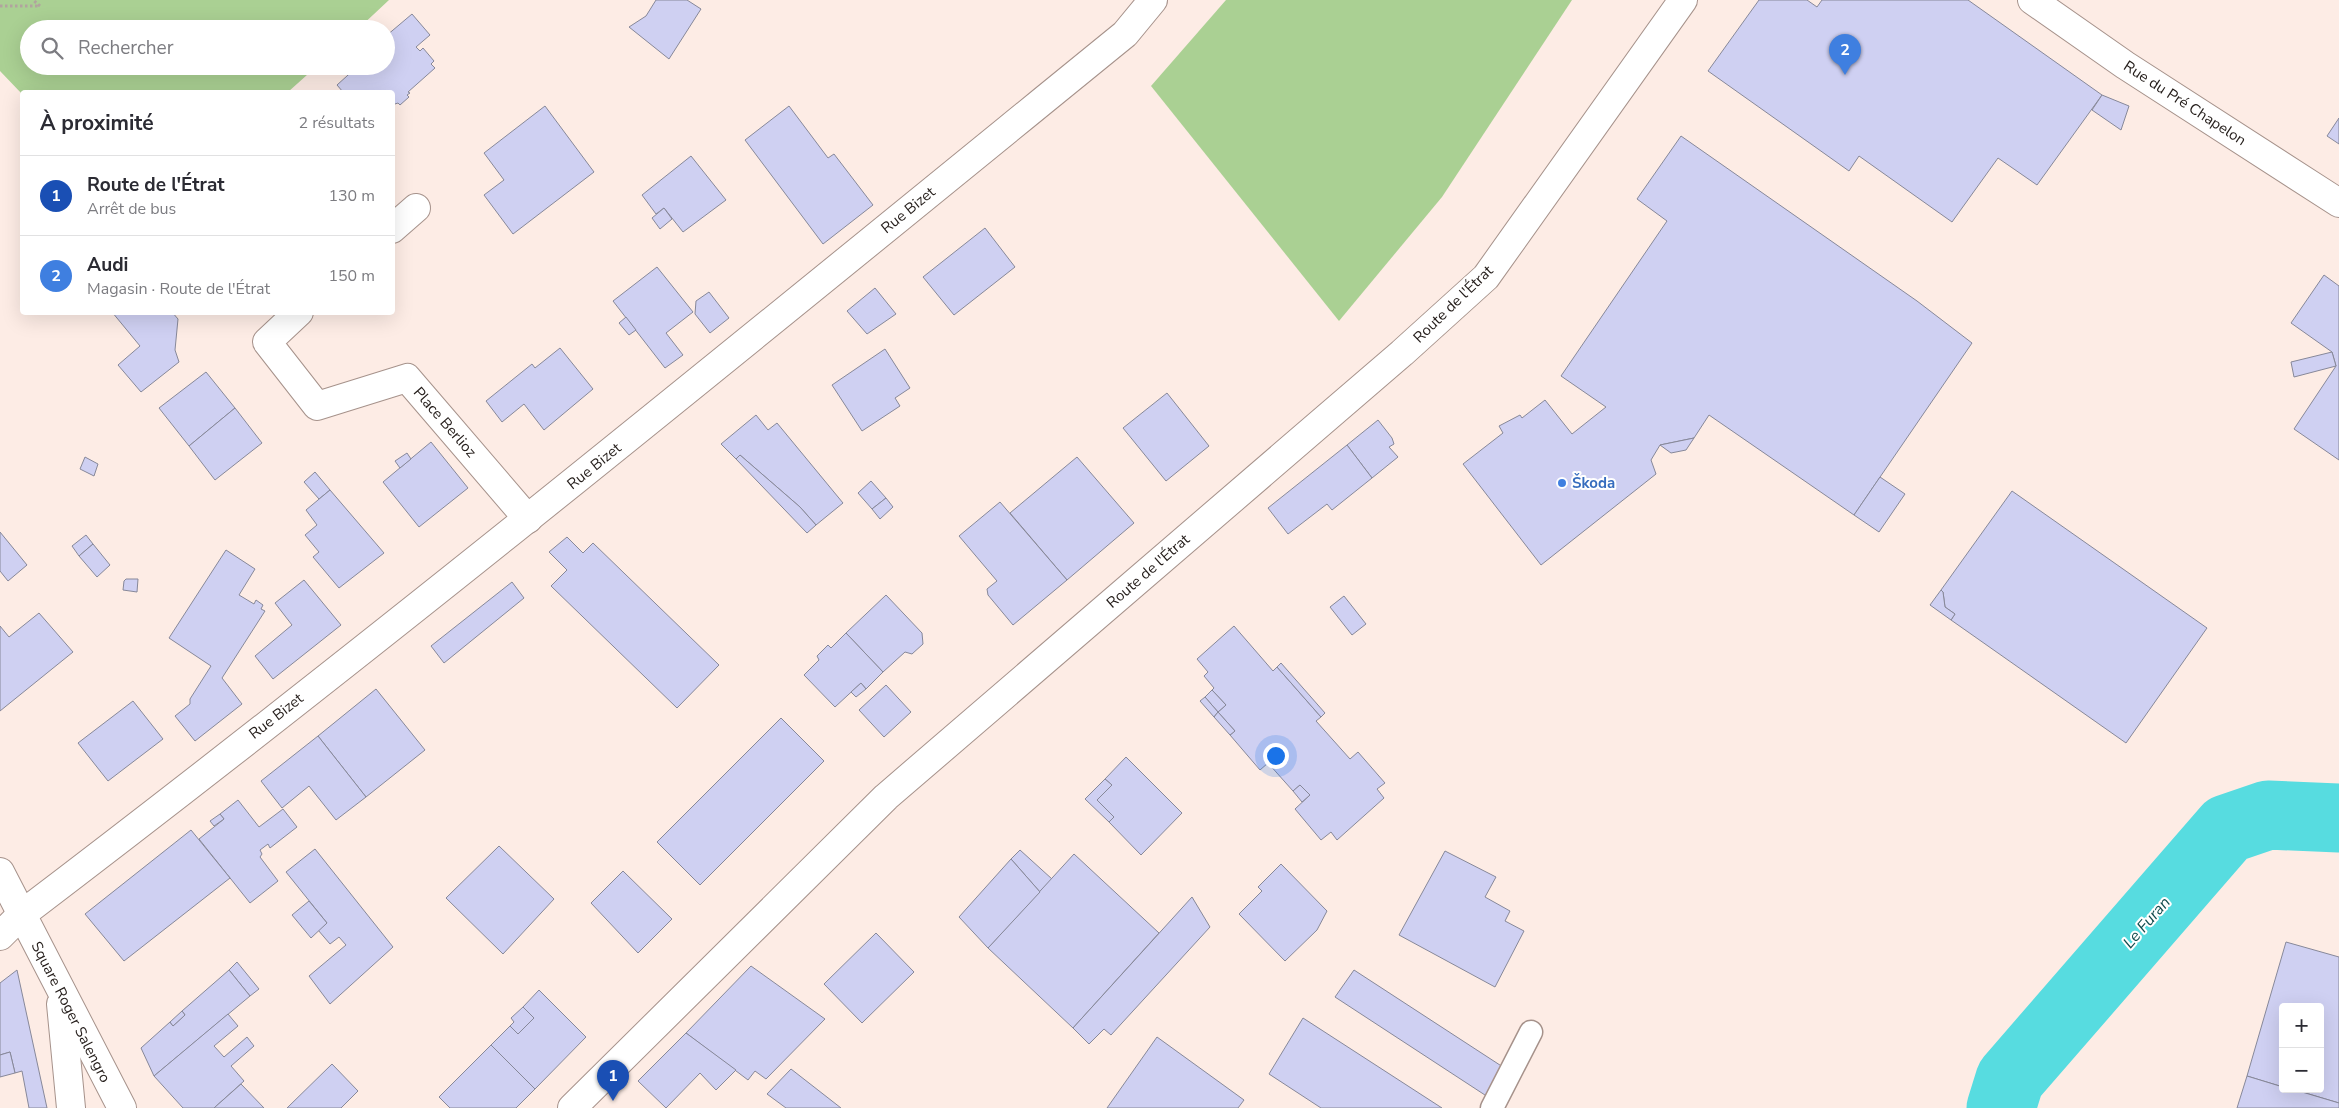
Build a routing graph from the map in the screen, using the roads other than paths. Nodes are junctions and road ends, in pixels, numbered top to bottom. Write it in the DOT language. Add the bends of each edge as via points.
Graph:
graph roads {
  1 [pos="1153,0"];
  2 [pos="1683,0"];
  3 [pos="2032,0"];
  4 [pos="2339,203"];
  5 [pos="416,208"];
  6 [pos="395,226"];
  7 [pos="296,315"];
  8 [pos="528,519"];
  9 [pos="0,872"];
  10 [pos="21,915"];
  11 [pos="0,936"];
  12 [pos="59,987"];
  13 [pos="1531,1032"];
  14 [pos="71,1108"];
  15 [pos="122,1108"];
  16 [pos="572,1108"];
  17 [pos="1492,1108"];
  1 -- 8 [label="street, Rue Bizet" via="1125,34"];
  2 -- 16 [label="street, Route de l'Étrat" via="1486,277 886,797"];
  3 -- 4 [label="street, Rue du Pré Chapelon" via="2125,65"];
  5 -- 6 [label="street"];
  7 -- 8 [label="street, Place Berlioz" via="267,342 317,406 407,378"];
  8 -- 10 [label="street, Rue Bizet"];
  9 -- 10 [label="street, Square Roger Salengro"];
  10 -- 11 [label="street, Rue Bizet"];
  10 -- 12 [label="street, Square Roger Salengro"];
  12 -- 14 [label="street"];
  12 -- 15 [label="street, Square Roger Salengro"];
  13 -- 17 [label="lane"];
}
